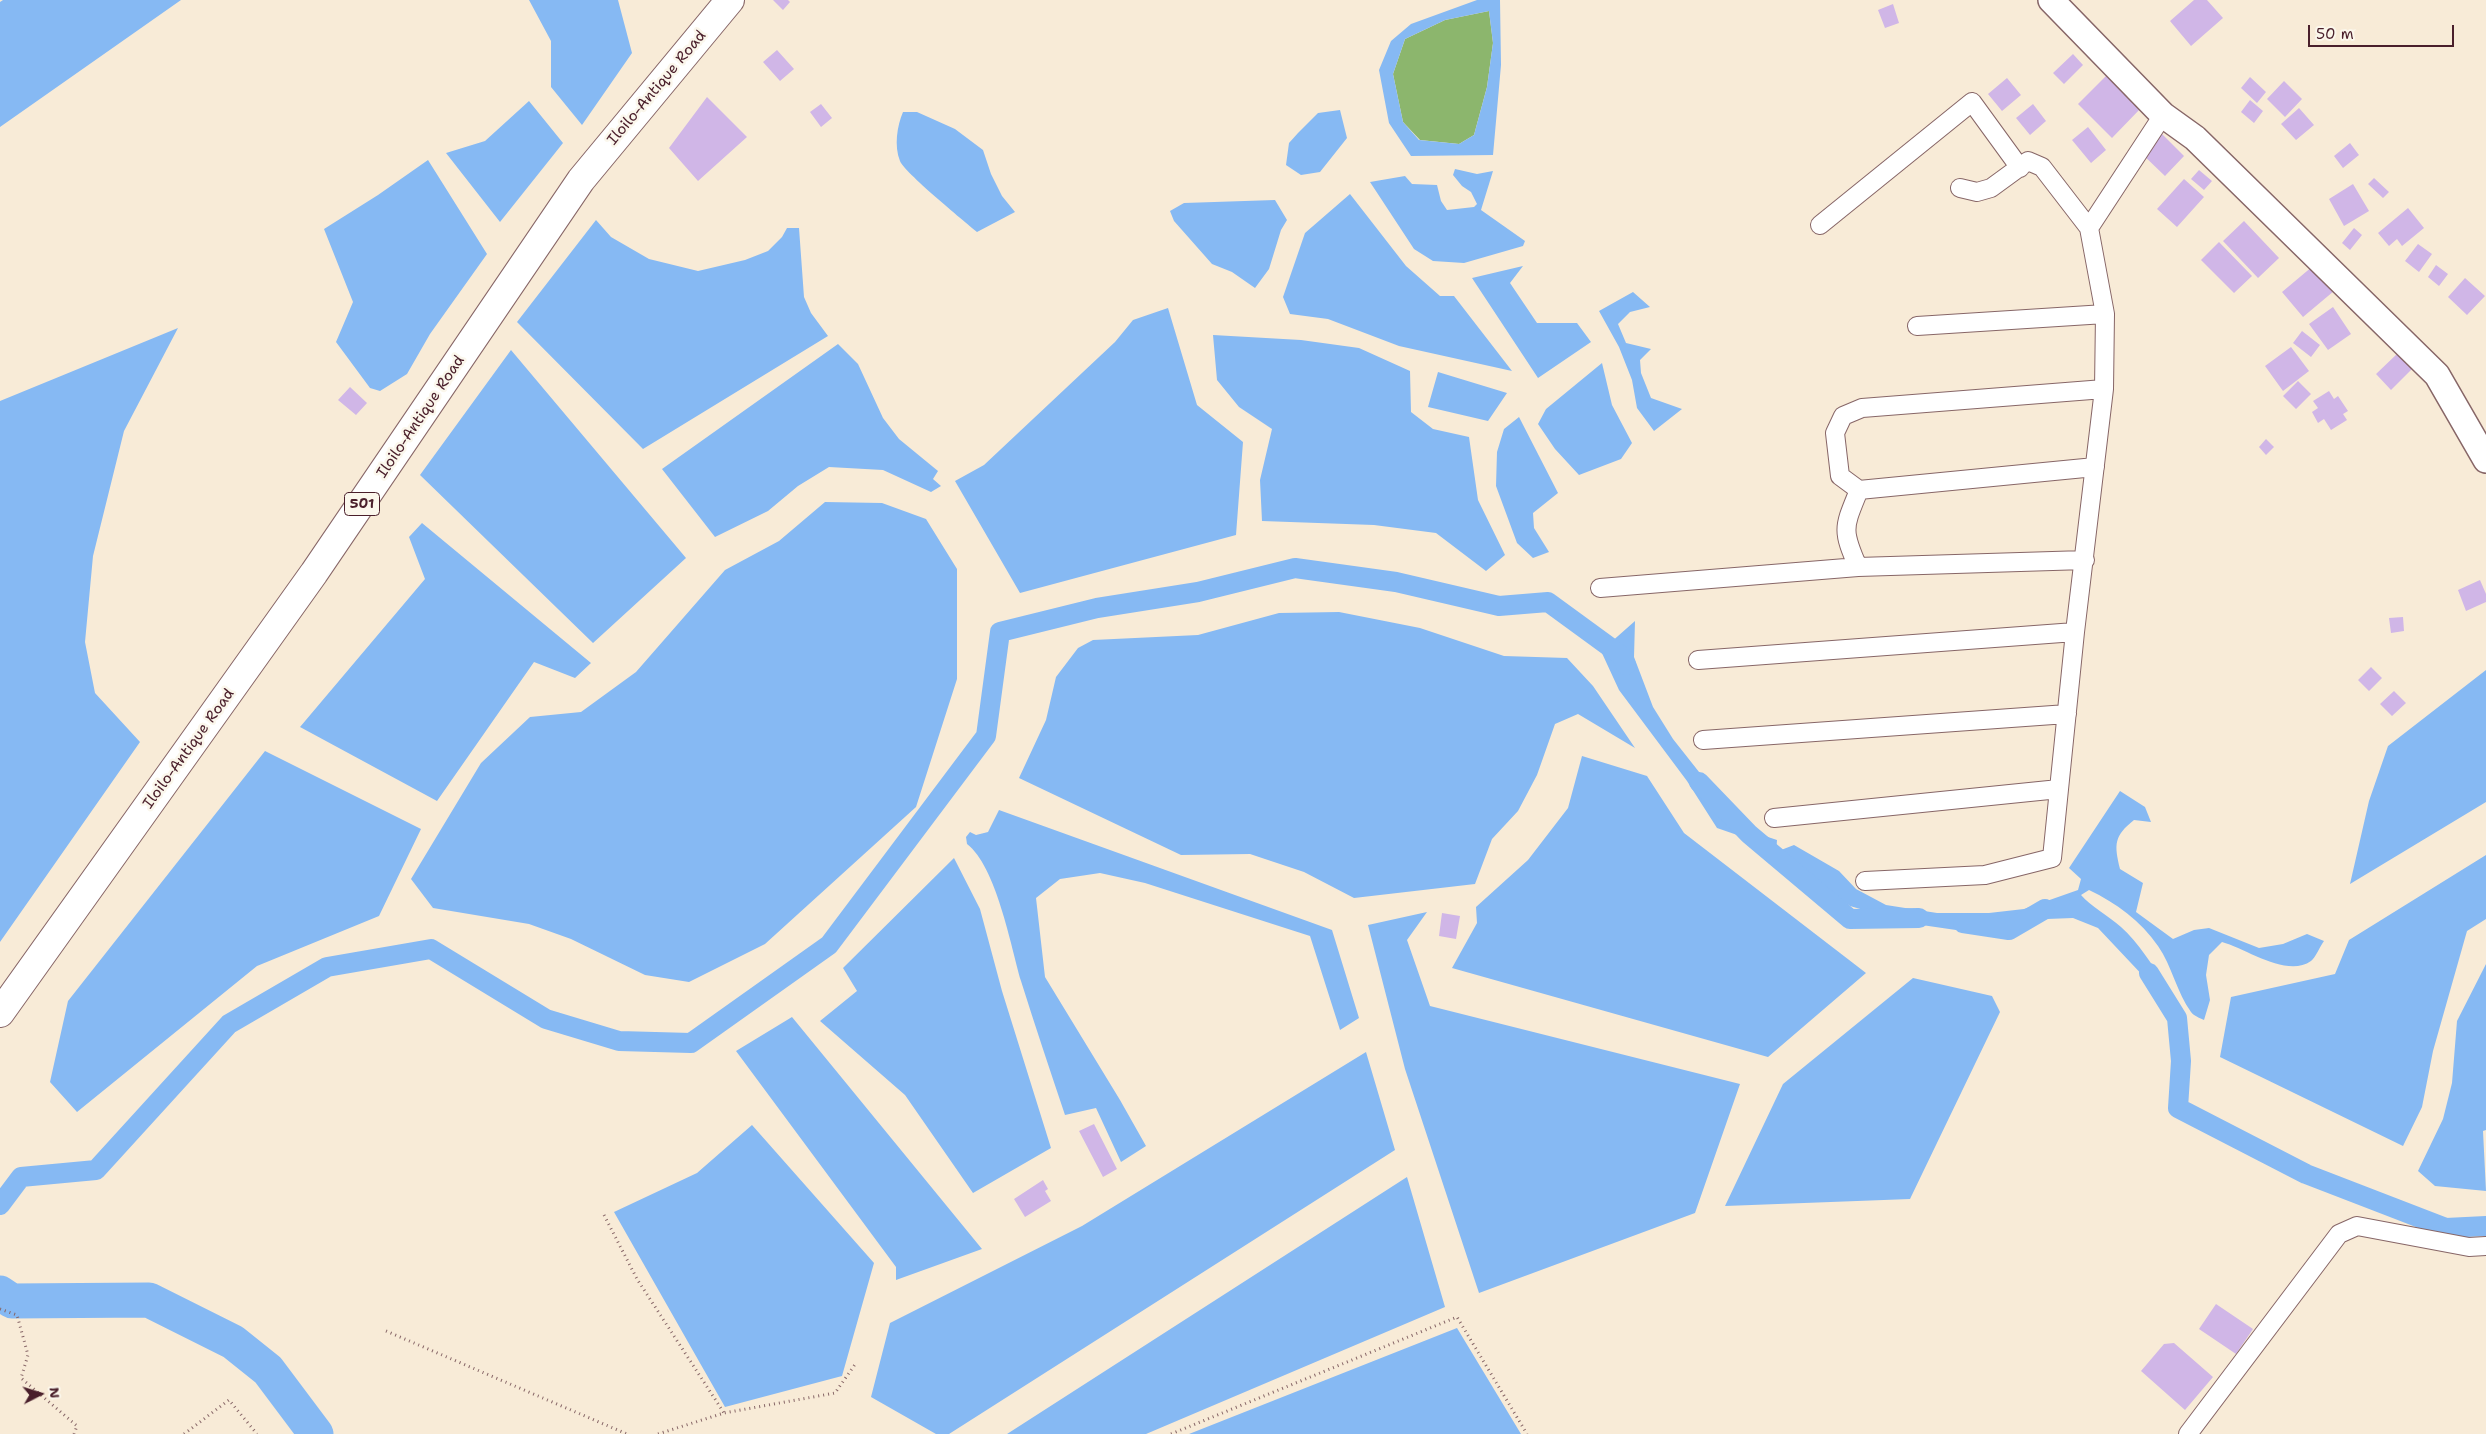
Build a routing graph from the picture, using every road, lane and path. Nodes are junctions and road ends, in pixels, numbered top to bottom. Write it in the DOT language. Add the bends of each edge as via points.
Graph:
graph roads {
  1 [pos="730,0"];
  2 [pos="2051,0"];
  3 [pos="2163,115"];
  4 [pos="2020,168"];
  5 [pos="1960,188"];
  6 [pos="1820,225"];
  7 [pos="2089,228"];
  8 [pos="2105,314"];
  9 [pos="1917,326"];
  10 [pos="2104,389"];
  11 [pos="2486,460"];
  12 [pos="2094,467"];
  13 [pos="1859,490"];
  14 [pos="2084,560"];
  15 [pos="1858,567"];
  16 [pos="1600,588"];
  17 [pos="2075,632"];
  18 [pos="1698,660"];
  19 [pos="2067,714"];
  20 [pos="1703,740"];
  21 [pos="2059,789"];
  22 [pos="1774,818"];
  23 [pos="1865,881"];
  24 [pos="0,1013"];
  25 [pos="604,1215"];
  26 [pos="2486,1246"];
  27 [pos="0,1308"];
  28 [pos="386,1331"];
  29 [pos="856,1363"];
  30 [pos="724,1413"];
  31 [pos="74,1434"];
  32 [pos="184,1434"];
  33 [pos="256,1434"];
  34 [pos="627,1434"];
  35 [pos="658,1434"];
  36 [pos="1171,1434"];
  37 [pos="1527,1434"];
  38 [pos="2188,1434"];
  1 -- 24 [label="main road, Iloilo-Antique Road / 501" via="581,180 314,573"];
  2 -- 3 [label="main road"];
  3 -- 7 [label="street"];
  3 -- 11 [label="main road" via="2195,138 2437,375"];
  4 -- 5 [label="street" via="1991,188 1977,192"];
  4 -- 6 [label="street" via="1972,102"];
  4 -- 7 [label="street" via="2028,161 2042,167"];
  7 -- 8 [label="street"];
  8 -- 9 [label="street"];
  8 -- 10 [label="street"];
  10 -- 12 [label="street"];
  10 -- 13 [label="street" via="1856,410 1843,416 1835,433 1840,476"];
  12 -- 13 [label="street"];
  12 -- 14 [label="street"];
  13 -- 15 [label="street" via="1845,523 1848,544"];
  14 -- 15 [label="street"];
  14 -- 17 [label="street"];
  15 -- 16 [label="street"];
  17 -- 18 [label="street"];
  17 -- 19 [label="street"];
  19 -- 20 [label="street"];
  19 -- 21 [label="street"];
  21 -- 22 [label="street"];
  21 -- 23 [label="street" via="2052,858 1985,875"];
  25 -- 30 [label="path" via="637,1279"];
  26 -- 38 [label="street" via="2469,1247 2357,1226 2339,1234"];
  27 -- 31 [label="path" via="17,1315 28,1355 21,1378 77,1426"];
  28 -- 34 [label="path"];
  29 -- 30 [label="path" via="835,1393"];
  30 -- 35 [label="path"];
  32 -- 33 [label="path" via="229,1400"];
  36 -- 37 [label="path" via="1457,1317"];
}
